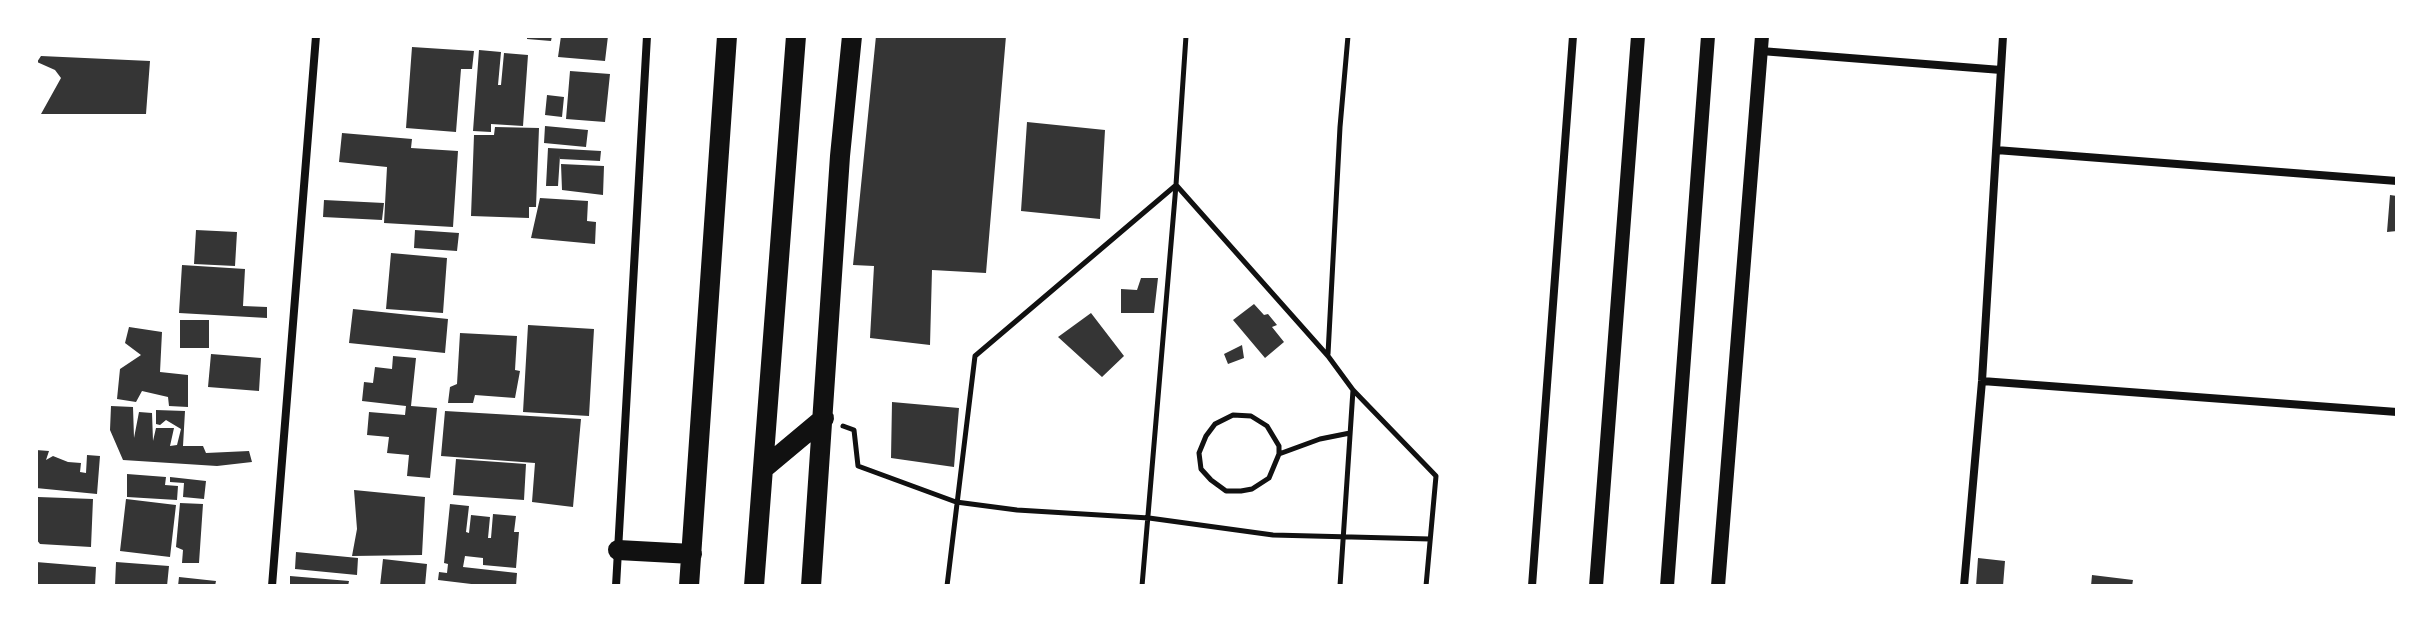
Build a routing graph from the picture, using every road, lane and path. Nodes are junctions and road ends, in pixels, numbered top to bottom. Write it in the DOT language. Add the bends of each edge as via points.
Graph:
graph roads {
  1 [pos="316,36"];
  2 [pos="647,36"];
  3 [pos="727,36"];
  4 [pos="796,36"];
  5 [pos="852,36"];
  6 [pos="1186,36"];
  7 [pos="1348,36"];
  8 [pos="1573,36"];
  9 [pos="1638,36"];
  10 [pos="1708,36"];
  11 [pos="2003,36"];
  12 [pos="1762,43"];
  13 [pos="2001,70"];
  14 [pos="1996,150"];
  15 [pos="2397,181"];
  16 [pos="1176,185"];
  17 [pos="1328,356"];
  18 [pos="1982,381"];
  19 [pos="1353,390"];
  20 [pos="2397,412"];
  21 [pos="824,418"];
  22 [pos="1350,433"];
  23 [pos="1279,454"];
  24 [pos="763,469"];
  25 [pos="956,502"];
  26 [pos="1149,518"];
  27 [pos="1343,538"];
  28 [pos="1430,539"];
  29 [pos="618,550"];
  30 [pos="692,554"];
  31 [pos="272,586"];
  32 [pos="616,586"];
  33 [pos="689,586"];
  34 [pos="754,586"];
  35 [pos="811,586"];
  36 [pos="947,586"];
  37 [pos="1142,586"];
  38 [pos="1340,586"];
  39 [pos="1426,586"];
  40 [pos="1532,586"];
  41 [pos="1596,586"];
  42 [pos="1667,586"];
  43 [pos="1718,586"];
  44 [pos="1964,586"];
  1 -- 31 [label="street"];
  2 -- 29 [label="street"];
  3 -- 30 [label="main road"];
  4 -- 24 [label="main road"];
  5 -- 21 [label="main road"];
  6 -- 16 [label="path"];
  7 -- 17 [label="path"];
  8 -- 40 [label="street"];
  9 -- 41 [label="street"];
  10 -- 42 [label="street"];
  11 -- 13 [label="street"];
  12 -- 13 [label="street"];
  12 -- 43 [label="street"];
  13 -- 14 [label="street"];
  14 -- 15 [label="street"];
  14 -- 18 [label="street"];
  16 -- 17 [label="path"];
  16 -- 25 [label="path" via="975,356"];
  16 -- 26 [label="path"];
  17 -- 19 [label="path"];
  18 -- 20 [label="street"];
  18 -- 44 [label="street"];
  19 -- 22 [label="path"];
  19 -- 28 [label="path" via="1436,476"];
  21 -- 24 [label="main road"];
  21 -- 25 [label="path" via="854,430 858,466"];
  21 -- 35 [label="main road"];
  22 -- 23 [label="path"];
  22 -- 27 [label="path"];
  23 -- 23 [label="path" via="1269,478 1252,489 1226,491 1201,469 1199,453 1215,424 1233,415 1251,416 1267,426"];
  24 -- 34 [label="main road"];
  25 -- 26 [label="path"];
  25 -- 36 [label="path"];
  26 -- 27 [label="path" via="1273,535"];
  26 -- 37 [label="path"];
  27 -- 28 [label="path"];
  27 -- 38 [label="path"];
  28 -- 39 [label="path"];
  29 -- 30 [label="main road"];
  29 -- 32 [label="street"];
  30 -- 33 [label="main road"];
}
